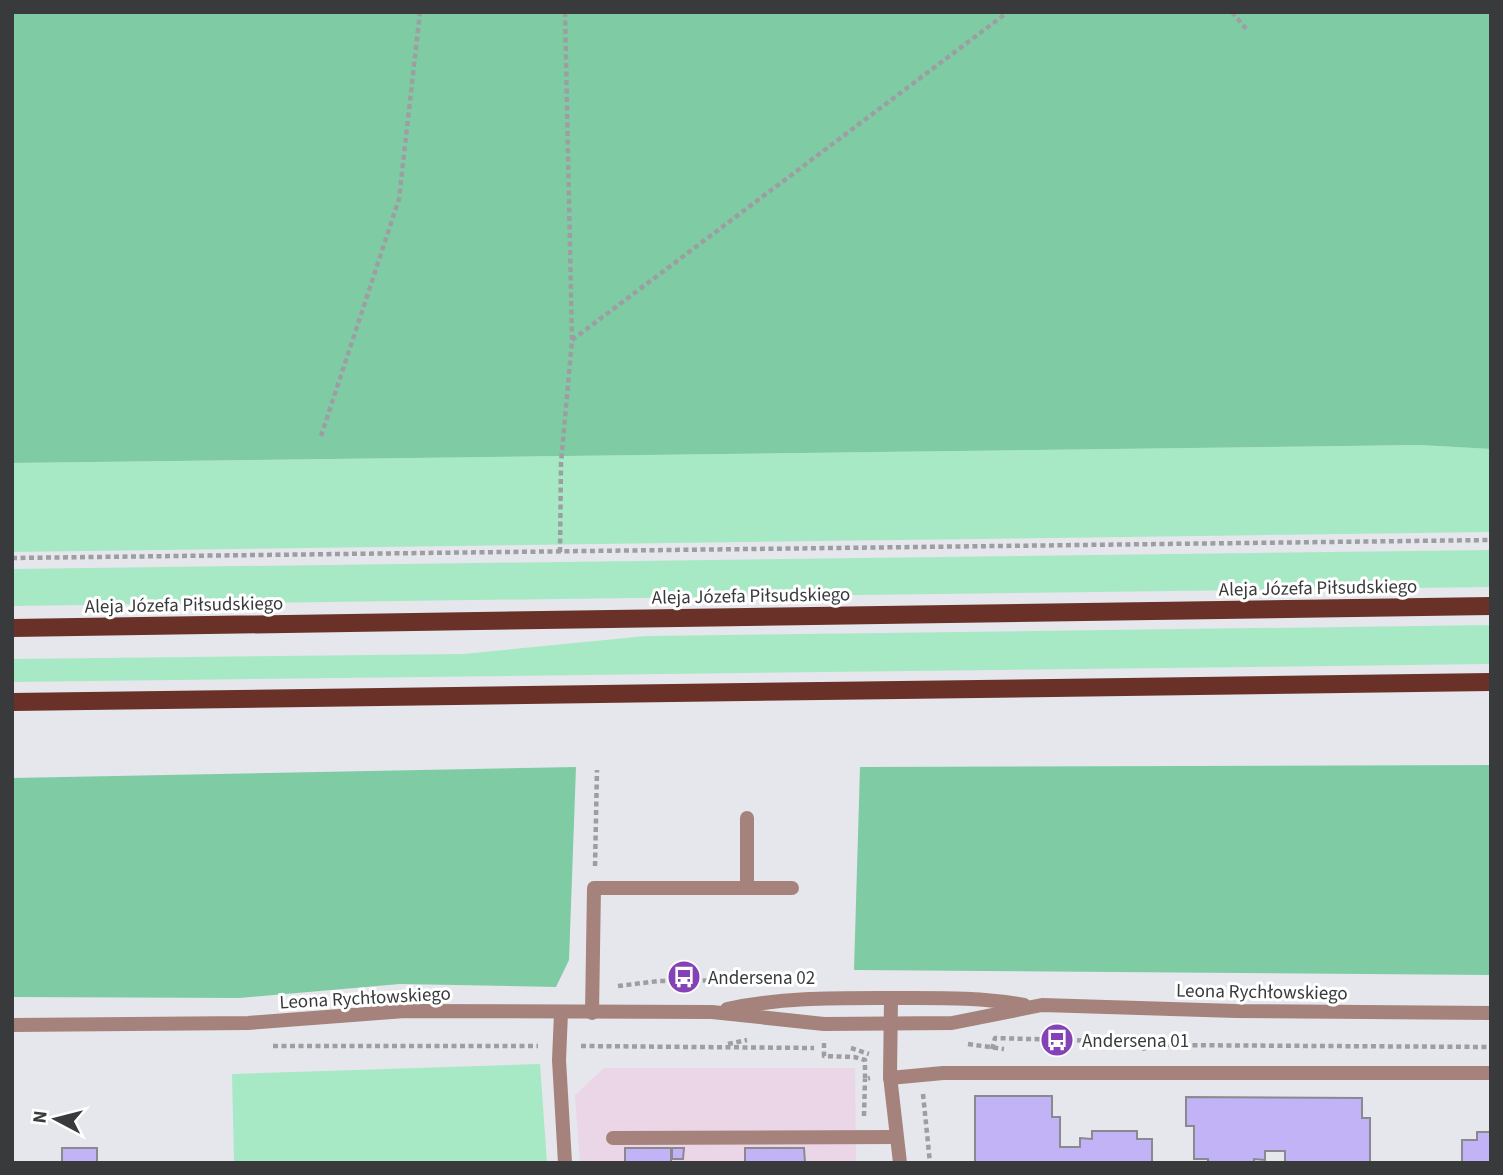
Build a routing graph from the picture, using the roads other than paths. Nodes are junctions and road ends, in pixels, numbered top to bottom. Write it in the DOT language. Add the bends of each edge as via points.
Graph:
graph roads {
  1 [pos="1491,606"];
  2 [pos="12,628"];
  3 [pos="1491,682"];
  4 [pos="12,702"];
  5 [pos="747,818"];
  6 [pos="747,888"];
  7 [pos="792,888"];
  8 [pos="891,998"];
  9 [pos="1032,1006"];
  10 [pos="712,1012"];
  11 [pos="561,1013"];
  12 [pos="592,1013"];
  13 [pos="1491,1013"];
  14 [pos="15,1024"];
  15 [pos="889,1024"];
  16 [pos="1491,1073"];
  17 [pos="890,1078"];
  18 [pos="896,1137"];
  19 [pos="613,1138"];
  20 [pos="565,1163"];
  21 [pos="900,1163"];
  1 -- 2 [label="main road, Aleja Józefa Piłsudskiego"];
  3 -- 4 [label="main road"];
  5 -- 6 [label="street"];
  6 -- 7 [label="street"];
  6 -- 12 [label="street" via="594,888"];
  8 -- 9 [label="street, Leona Rychłowskiego"];
  8 -- 10 [label="street, Leona Rychłowskiego" via="786,999"];
  8 -- 15 [label="street"];
  9 -- 13 [label="street, Leona Rychłowskiego"];
  9 -- 15 [label="street, Leona Rychłowskiego" via="952,1023"];
  10 -- 12 [label="street, Leona Rychłowskiego"];
  10 -- 15 [label="street, Leona Rychłowskiego" via="824,1024"];
  11 -- 12 [label="street, Leona Rychłowskiego"];
  11 -- 14 [label="street, Leona Rychłowskiego" via="405,1012 248,1023"];
  11 -- 20 [label="street"];
  15 -- 17 [label="street"];
  16 -- 17 [label="street" via="921,1074"];
  17 -- 18 [label="street"];
  18 -- 19 [label="street"];
  18 -- 21 [label="street"];
}
